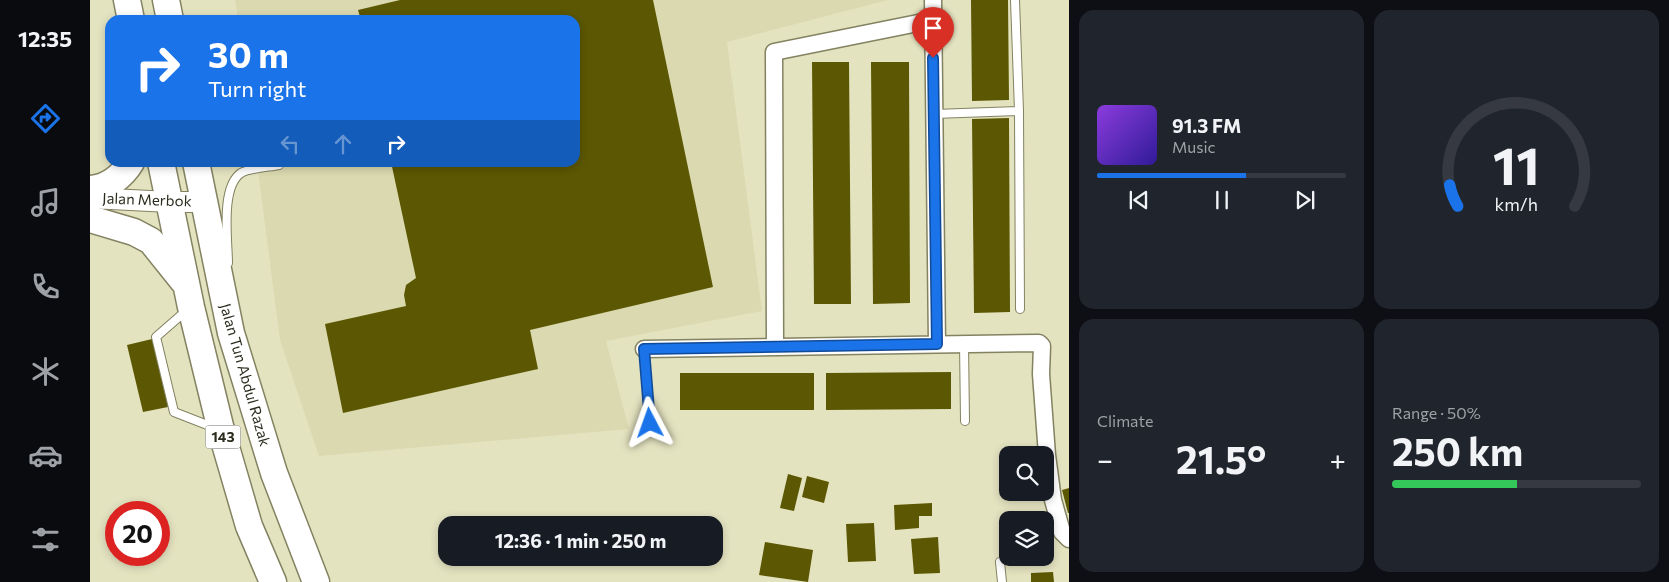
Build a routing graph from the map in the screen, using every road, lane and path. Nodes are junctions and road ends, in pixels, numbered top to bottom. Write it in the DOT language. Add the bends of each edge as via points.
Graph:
graph roads {
  1 [pos="126,0"];
  2 [pos="166,0"];
  3 [pos="183,0"];
  4 [pos="933,0"];
  5 [pos="1015,0"];
  6 [pos="130,15"];
  7 [pos="170,15"];
  8 [pos="174,15"];
  9 [pos="933,20"];
  10 [pos="1019,111"];
  11 [pos="934,114"];
  12 [pos="128,167"];
  13 [pos="163,167"];
  14 [pos="197,167"];
  15 [pos="270,167"];
  16 [pos="90,189"];
  17 [pos="90,198"];
  18 [pos="170,202"];
  19 [pos="203,202"];
  20 [pos="90,219"];
  21 [pos="229,274"];
  22 [pos="229,284"];
  23 [pos="190,297"];
  24 [pos="1020,309"];
  25 [pos="231,333"];
  26 [pos="964,343"];
  27 [pos="937,344"];
  28 [pos="775,346"];
  29 [pos="644,349"];
  30 [pos="965,421"];
  31 [pos="650,423"];
  32 [pos="221,430"];
  33 [pos="1069,539"];
  34 [pos="1000,566"];
  35 [pos="273,582"];
  36 [pos="316,582"];
  37 [pos="1002,582"];
  1 -- 6 [label="highway"];
  2 -- 7 [label="highway"];
  3 -- 8 [label="street"];
  4 -- 9 [label="street"];
  5 -- 10 [label="lane"];
  9 -- 11 [label="street"];
  9 -- 28 [label="street" via="774,52"];
  10 -- 11 [label="lane"];
  10 -- 24 [label="lane"];
  11 -- 27 [label="street"];
  12 -- 16 [label="highway" via="117,179 101,188"];
  13 -- 18 [label="highway, 143"];
  14 -- 19 [label="highway, Jalan Tun Abdul Razak / 143"];
  15 -- 21 [label="lane" via="241,173 228,195"];
  17 -- 18 [label="street, Jalan Merbok"];
  18 -- 19 [label="street, Jalan Merbok"];
  18 -- 23 [label="highway, 143"];
  19 -- 25 [label="highway, Jalan Tun Abdul Razak / 143"];
  20 -- 23 [label="highway" via="134,232 150,241"];
  22 -- 25 [label="lane"];
  23 -- 32 [label="highway, 143"];
  23 -- 32 [label="lane" via="156,338 174,412"];
  25 -- 36 [label="highway, Jalan Tun Abdul Razak / 143" via="274,474"];
  26 -- 27 [label="street"];
  26 -- 30 [label="lane"];
  26 -- 33 [label="street" via="1033,342 1042,346 1041,374 1053,500 1062,532"];
  27 -- 28 [label="street"];
  28 -- 29 [label="street"];
  29 -- 31 [label="lane"];
  32 -- 35 [label="highway, 143" via="249,526"];
  34 -- 37 [label="lane"];
}
